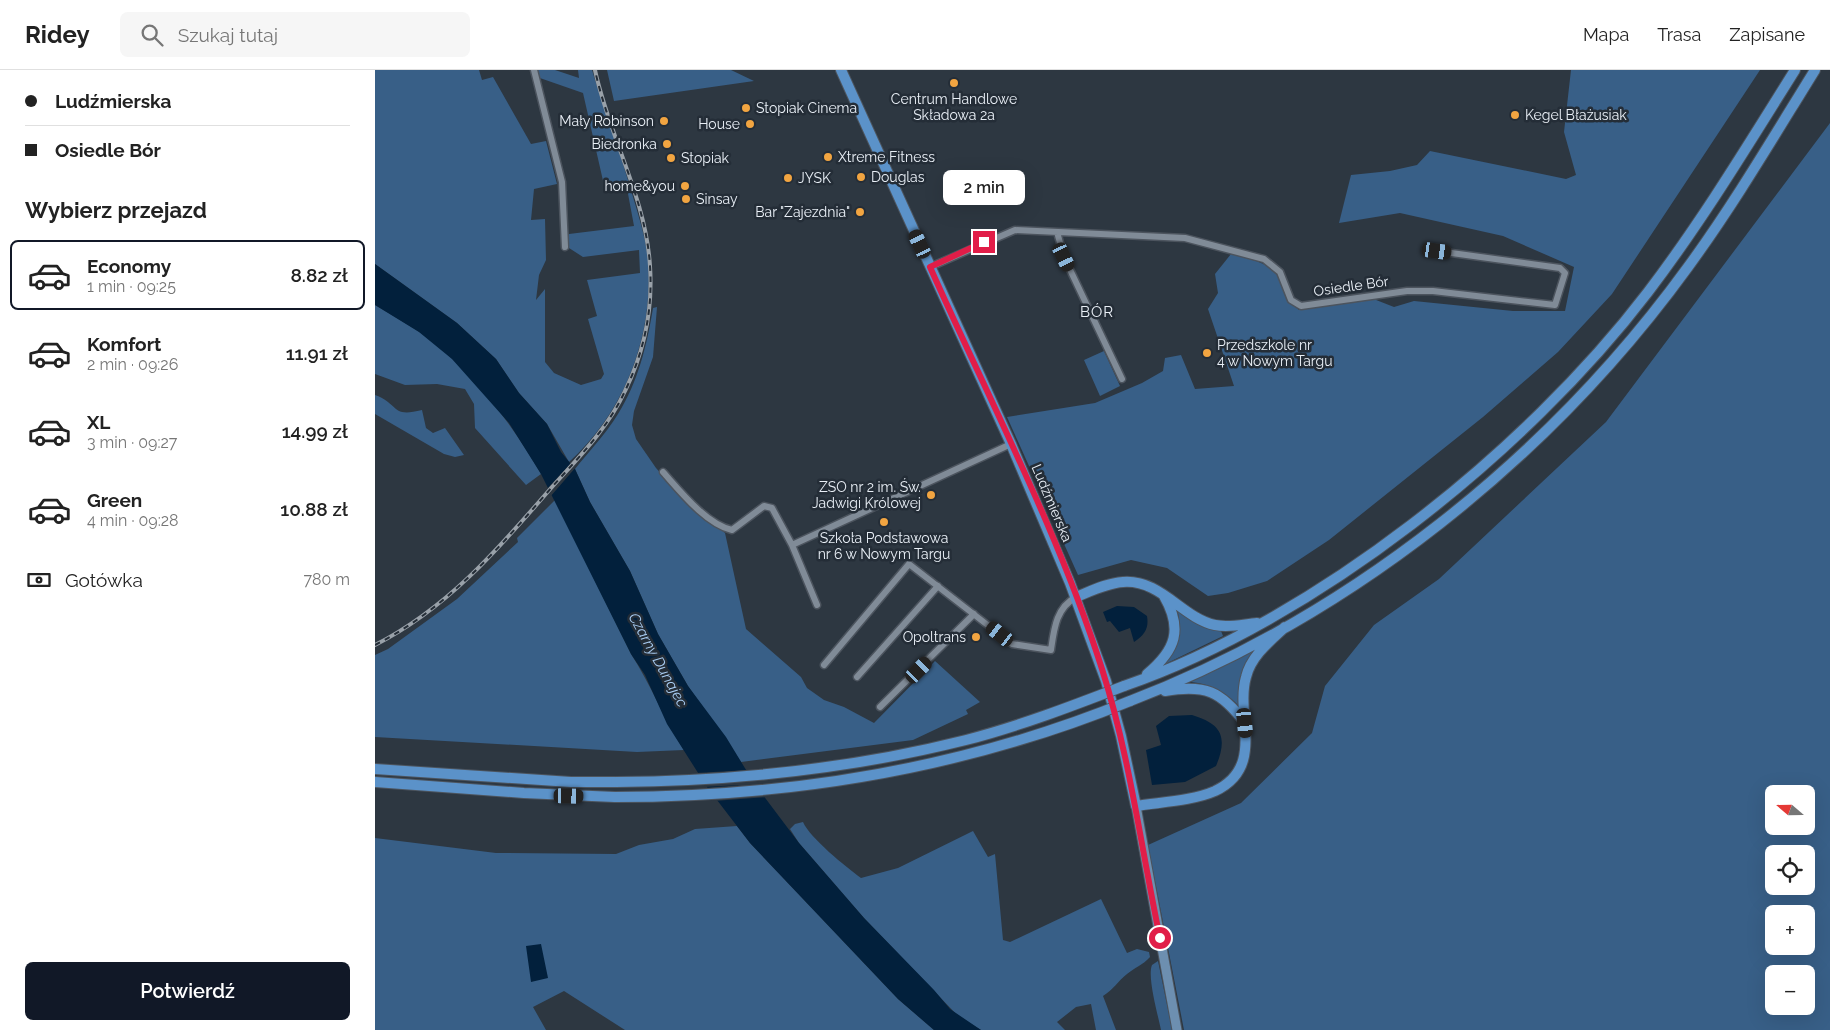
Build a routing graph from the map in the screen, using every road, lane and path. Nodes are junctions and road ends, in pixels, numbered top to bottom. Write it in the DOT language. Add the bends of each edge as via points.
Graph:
graph roads {
  1 [pos="533,70"];
  2 [pos="841,70"];
  3 [pos="1795,70"];
  4 [pos="1813,74"];
  5 [pos="1057,232"];
  6 [pos="565,247"];
  7 [pos="1437,251"];
  8 [pos="930,267"];
  9 [pos="1122,378"];
  10 [pos="1011,444"];
  11 [pos="663,472"];
  12 [pos="793,545"];
  13 [pos="938,586"];
  14 [pos="1164,596"];
  15 [pos="1076,597"];
  16 [pos="817,605"];
  17 [pos="975,614"];
  18 [pos="1263,622"];
  19 [pos="1285,627"];
  20 [pos="824,665"];
  21 [pos="857,678"];
  22 [pos="1141,680"];
  23 [pos="1149,694"];
  24 [pos="880,707"];
  25 [pos="1245,723"];
  26 [pos="375,769"];
  27 [pos="375,782"];
  28 [pos="1136,806"];
  29 [pos="1177,1030"];
  1 -- 6 [label="street" via="562,182"];
  2 -- 8 [label="main road, Ludźmierska"];
  3 -- 18 [label="main road" via="1701,220 1648,292 1583,369 1526,427 1451,492 1337,576"];
  4 -- 19 [label="main road" via="1688,267 1636,332 1573,402 1505,468 1433,528 1355,584"];
  5 -- 7 [label="street, Osiedle Bór" via="1185,238 1264,259 1280,272 1291,300 1301,306 1407,291 1555,305 1565,273 1560,268"];
  5 -- 8 [label="street, Osiedle Bór" via="1015,230"];
  5 -- 9 [label="street" via="1064,257"];
  8 -- 10 [label="main road, Ludźmierska"];
  10 -- 12 [label="street"];
  10 -- 15 [label="main road, Ludźmierska"];
  11 -- 12 [label="street" via="691,502 723,528 732,530 764,506 772,508"];
  12 -- 16 [label="street"];
  13 -- 17 [label="street"];
  13 -- 20 [label="street" via="909,564"];
  13 -- 21 [label="street"];
  14 -- 15 [label="main road" via="1139,584 1123,582"];
  14 -- 18 [label="main road" via="1201,620 1215,625"];
  14 -- 22 [label="main road" via="1175,619 1174,639 1166,656"];
  15 -- 17 [label="street" via="1061,609 1051,650 1012,644"];
  15 -- 28 [label="main road, Ludźmierska" via="1110,696"];
  17 -- 24 [label="street"];
  18 -- 22 [label="main road"];
  19 -- 23 [label="main road"];
  19 -- 25 [label="main road" via="1261,650 1246,676"];
  22 -- 26 [label="main road, bridge" via="1007,728 890,757 812,770 753,776 555,782"];
  23 -- 25 [label="main road" via="1184,688 1211,692 1231,703"];
  23 -- 27 [label="main road, bridge" via="1068,726 985,751 856,778 749,792 615,797"];
  25 -- 28 [label="main road" via="1243,758 1235,774 1222,787 1205,794"];
  28 -- 29 [label="main road, Ludźmierska"];
}
